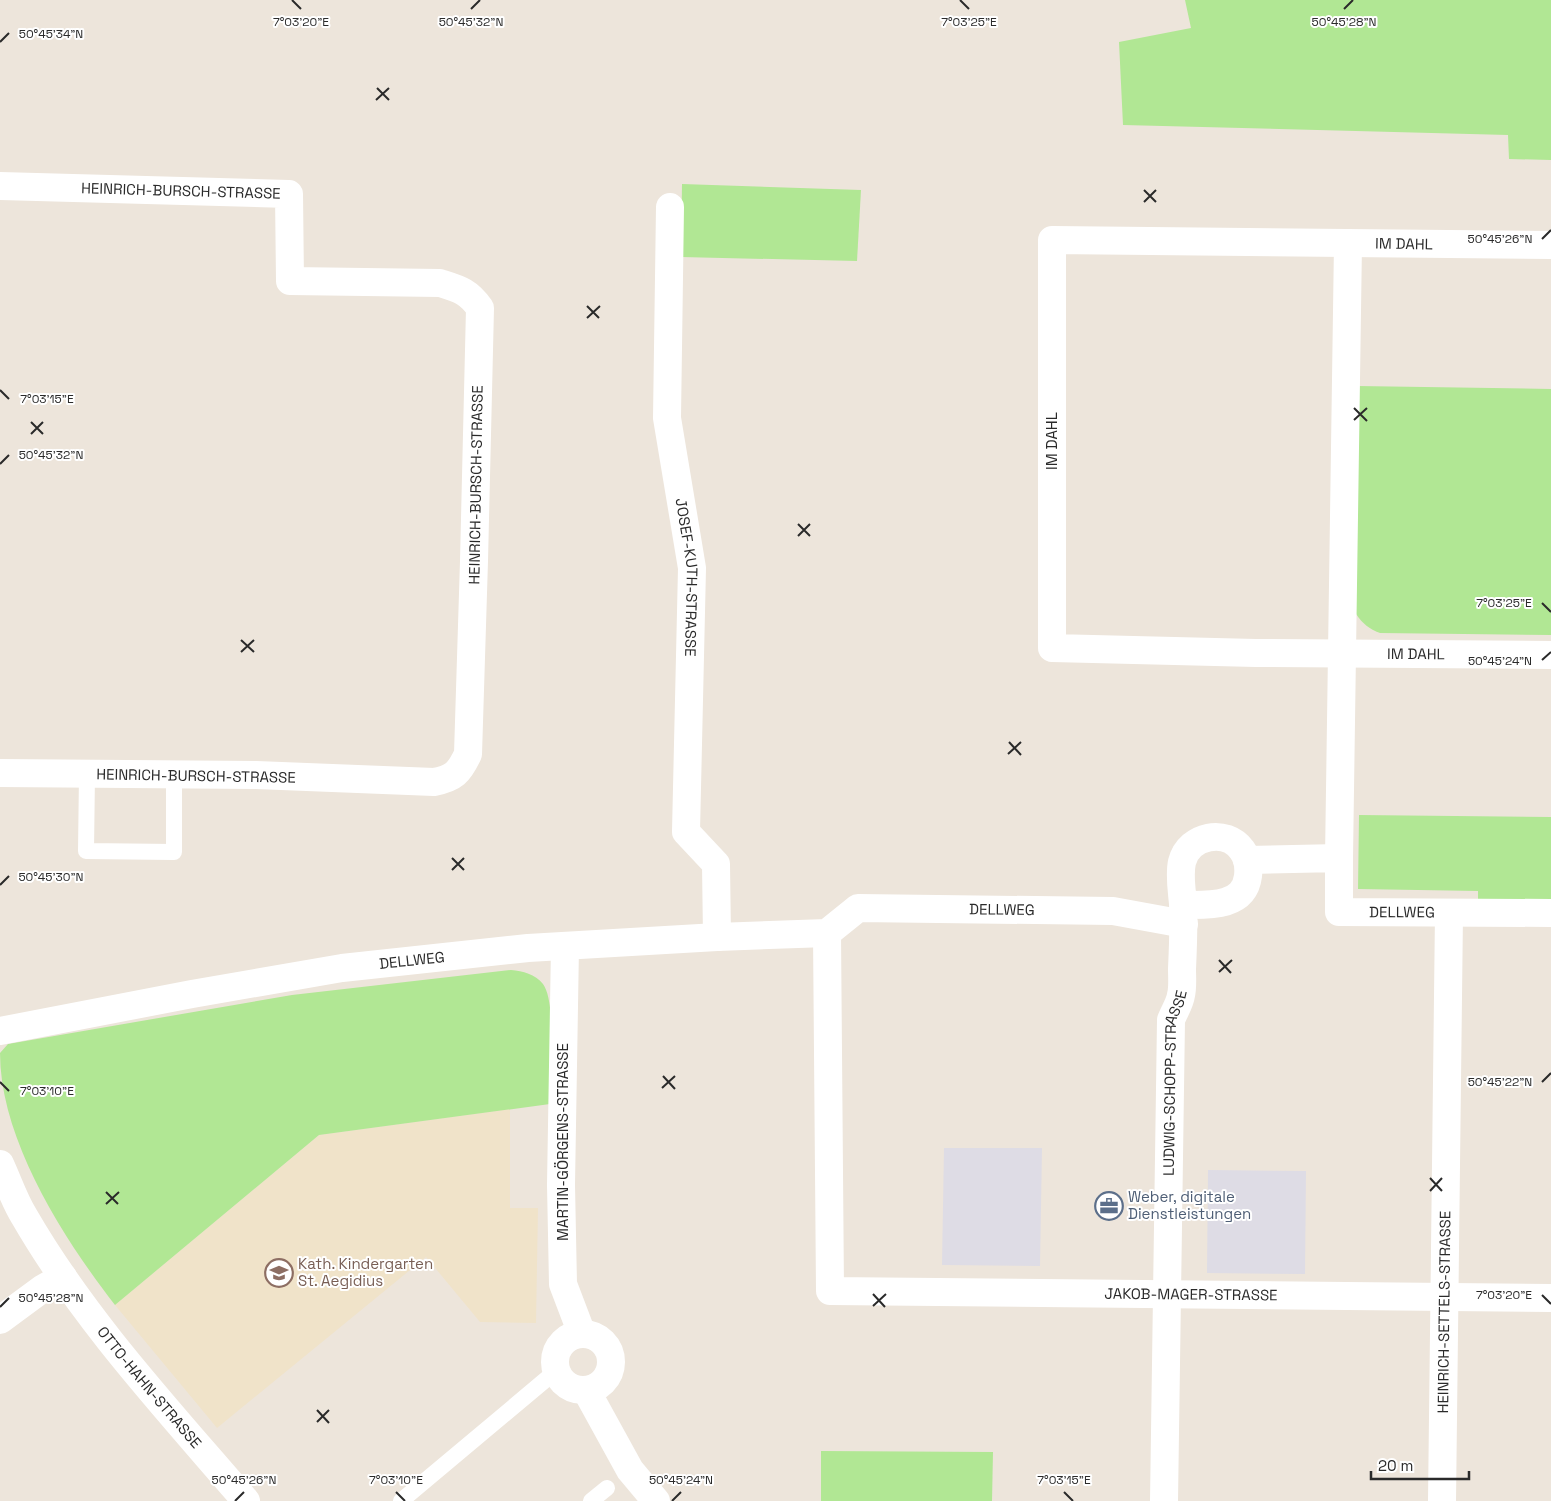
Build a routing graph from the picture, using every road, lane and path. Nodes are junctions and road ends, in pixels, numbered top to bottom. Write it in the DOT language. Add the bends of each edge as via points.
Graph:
graph roads {
  1 [pos="0,186"];
  2 [pos="670,207"];
  3 [pos="1348,243"];
  4 [pos="1551,245"];
  5 [pos="1341,652"];
  6 [pos="1551,655"];
  7 [pos="0,773"];
  8 [pos="87,774"];
  9 [pos="174,774"];
  10 [pos="1339,858"];
  11 [pos="1247,860"];
  12 [pos="1449,913"];
  13 [pos="1551,913"];
  14 [pos="1183,914"];
  15 [pos="827,933"];
  16 [pos="717,937"];
  17 [pos="566,946"];
  18 [pos="0,1031"];
  19 [pos="0,1164"];
  20 [pos="63,1278"];
  21 [pos="1167,1294"];
  22 [pos="1444,1297"];
  23 [pos="1551,1298"];
  24 [pos="0,1320"];
  25 [pos="582,1334"];
  26 [pos="556,1371"];
  27 [pos="586,1390"];
  28 [pos="607,1488"];
  29 [pos="246,1501"];
  30 [pos="401,1501"];
  31 [pos="591,1501"];
  32 [pos="656,1501"];
  33 [pos="1164,1501"];
  34 [pos="1442,1501"];
  1 -- 9 [label="street, HEINRICH-BURSCH-STRASSE" via="288,194 290,281 440,283 471,296 480,308 468,754 461,769 449,779 434,782"];
  2 -- 16 [label="street, JOSEF-KUTH-STRASSE" via="666,418 692,568 686,832 716,864"];
  3 -- 4 [label="street, IM DAHL"];
  3 -- 5 [label="street"];
  3 -- 5 [label="street, IM DAHL" via="1052,240 1052,648"];
  5 -- 6 [label="street, IM DAHL"];
  5 -- 10 [label="street"];
  7 -- 8 [label="street, HEINRICH-BURSCH-STRASSE"];
  8 -- 9 [label="street, HEINRICH-BURSCH-STRASSE"];
  8 -- 9 [label="lane" via="86,851 174,852"];
  10 -- 11 [label="street"];
  10 -- 12 [label="street, DELLWEG" via="1339,912"];
  11 -- 14 [label="street" via="1248,880 1236,897"];
  11 -- 14 [label="street, LUDWIG-SCHOPP-STRASSE" via="1242,850 1224,838 1203,839 1194,844 1182,863"];
  12 -- 13 [label="street, DELLWEG"];
  12 -- 22 [label="street, HEINRICH-SETTELS-STRASSE"];
  14 -- 15 [label="street, DELLWEG" via="858,908"];
  14 -- 21 [label="street, LUDWIG-SCHOPP-STRASSE" via="1181,996 1171,1020"];
  15 -- 16 [label="street, DELLWEG"];
  15 -- 21 [label="street, JAKOB-MAGER-STRASSE" via="830,1291"];
  16 -- 17 [label="street, DELLWEG"];
  17 -- 18 [label="street, DELLWEG" via="342,968"];
  17 -- 25 [label="street, MARTIN-GÖRGENS-STRASSE" via="561,1185 563,1284"];
  19 -- 20 [label="street, OTTO-HAHN-STRASSE" via="23,1215"];
  20 -- 24 [label="street"];
  20 -- 29 [label="street, OTTO-HAHN-STRASSE" via="115,1348"];
  21 -- 22 [label="street, JAKOB-MAGER-STRASSE"];
  21 -- 33 [label="street, LUDWIG-SCHOPP-STRASSE"];
  22 -- 23 [label="street, JAKOB-MAGER-STRASSE"];
  22 -- 34 [label="street, HEINRICH-SETTELS-STRASSE"];
  25 -- 26 [label="street" via="564,1342 555,1361"];
  25 -- 27 [label="street" via="600,1340 607,1347 611,1365 603,1382"];
  26 -- 27 [label="street" via="563,1382 574,1389"];
  26 -- 30 [label="lane"];
  27 -- 32 [label="street" via="630,1470"];
  28 -- 31 [label="lane"];
}
